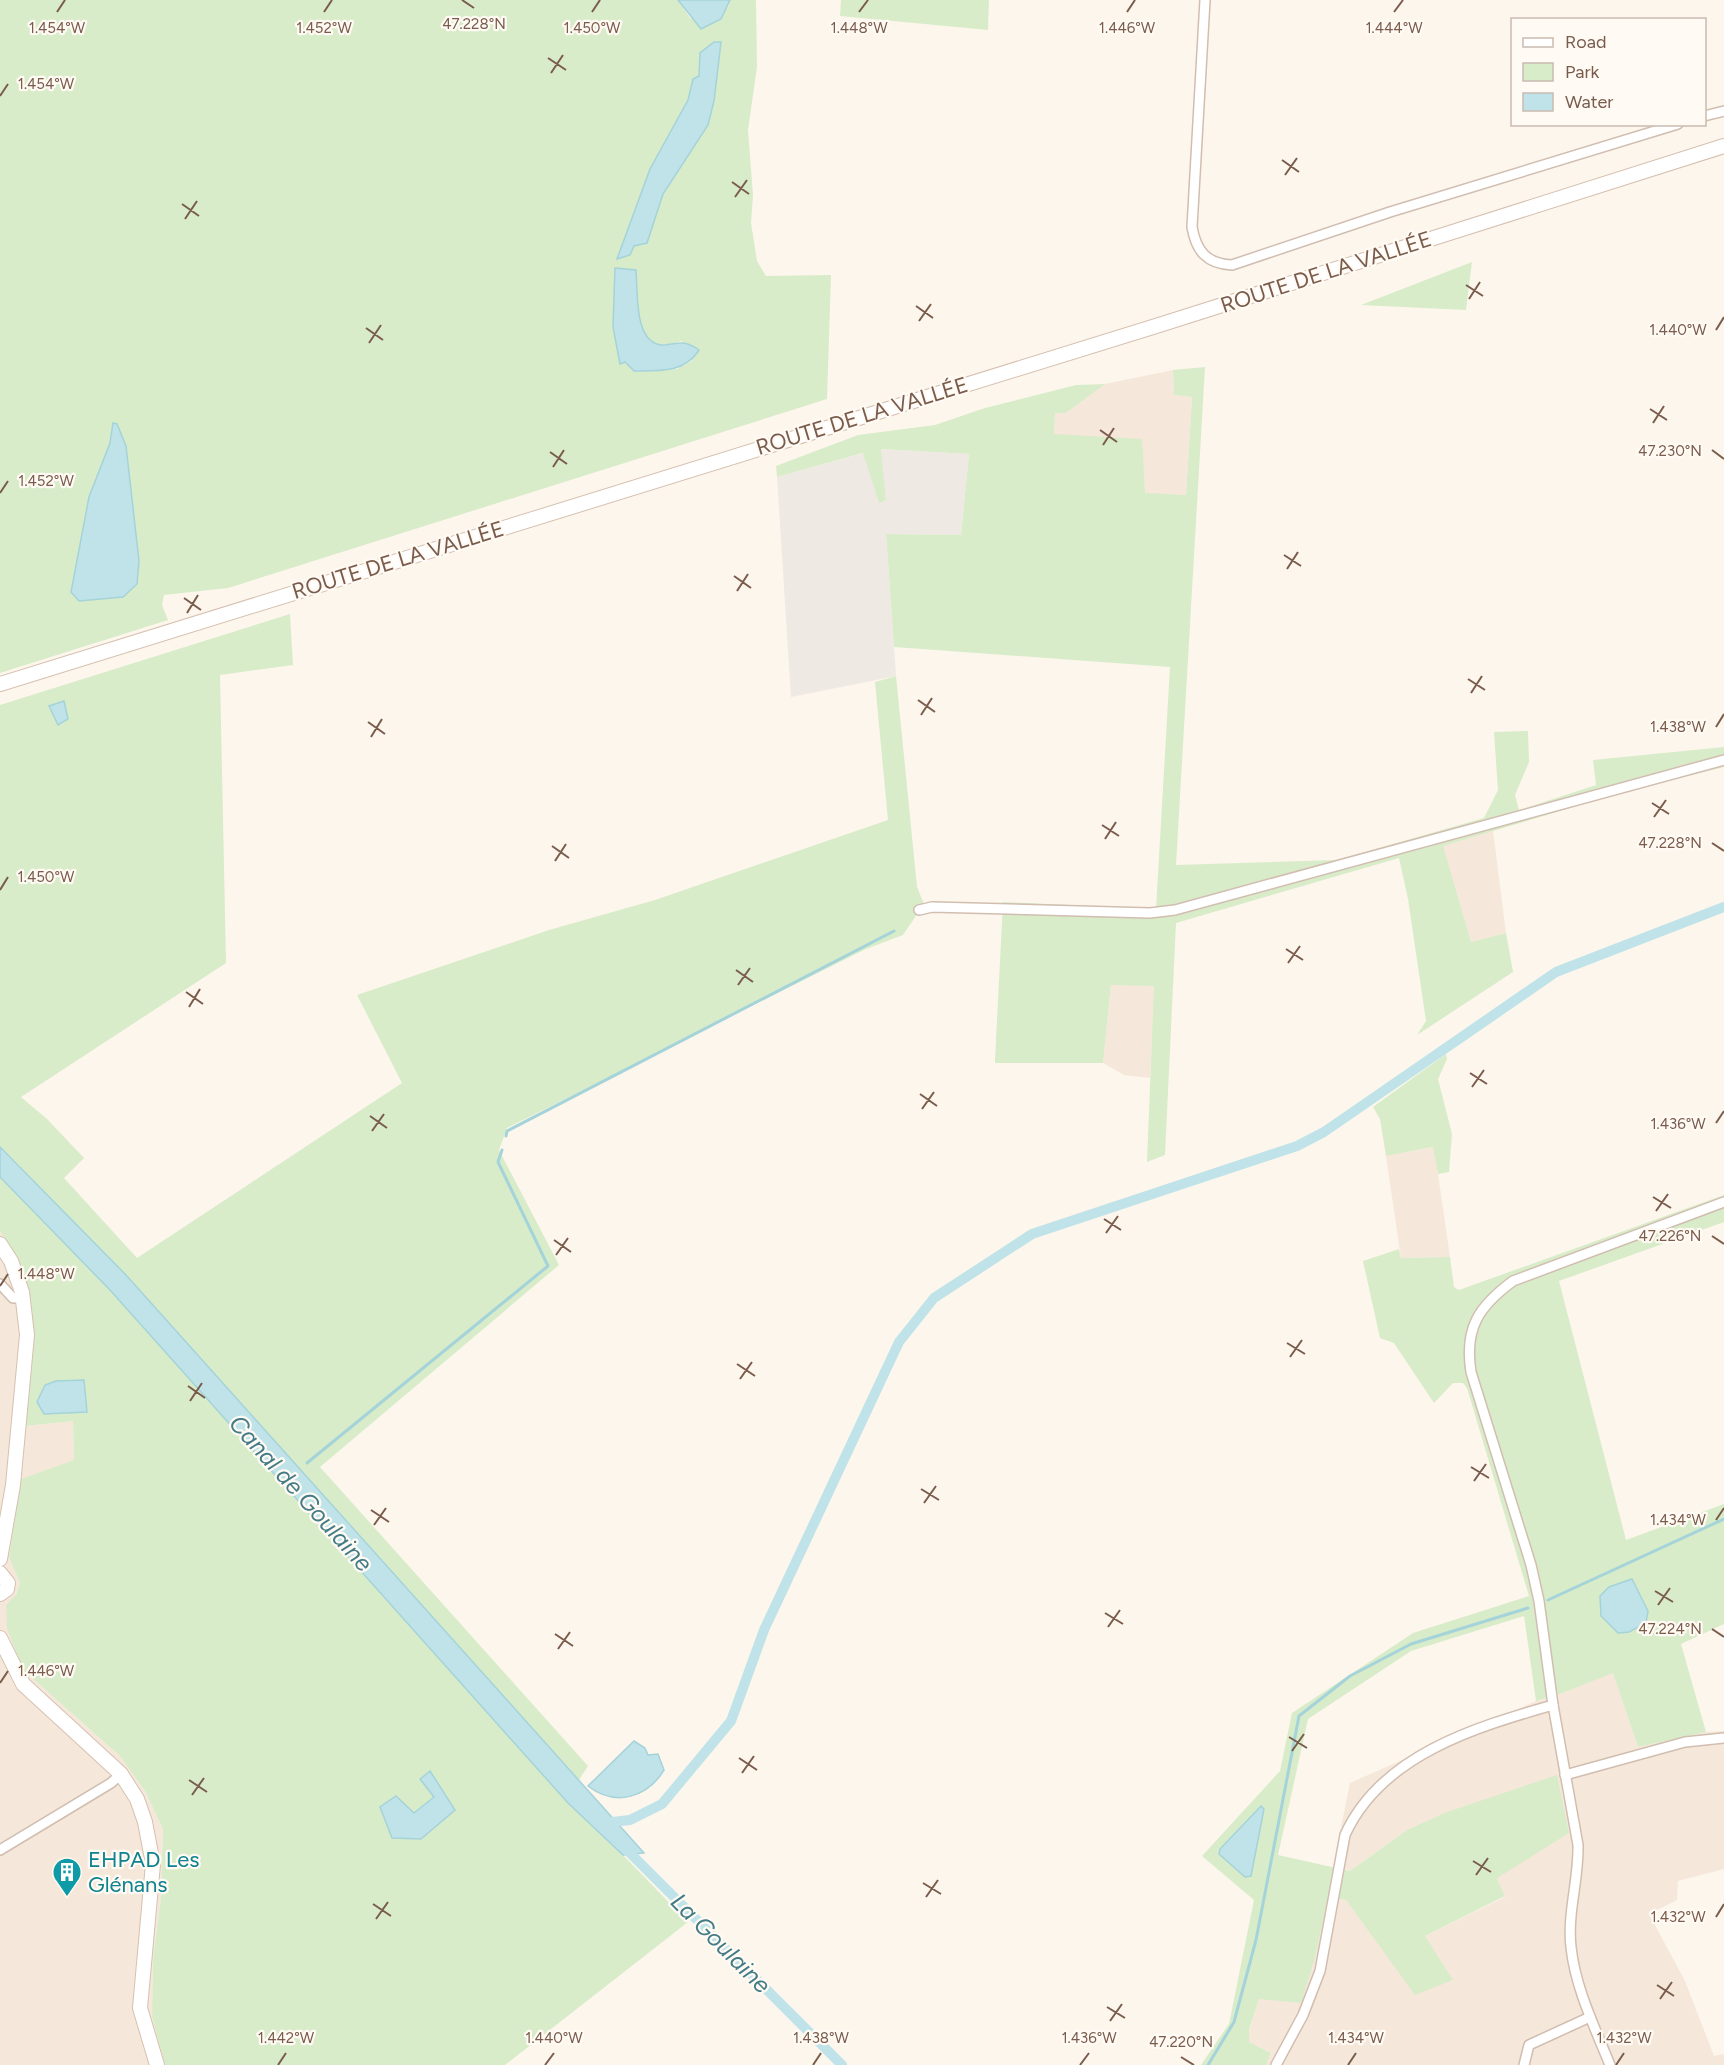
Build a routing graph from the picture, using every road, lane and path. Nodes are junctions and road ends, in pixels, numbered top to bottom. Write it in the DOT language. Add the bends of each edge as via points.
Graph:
graph roads {
  1 [pos="1205,0"];
  2 [pos="1724,111"];
  3 [pos="1706,116"];
  4 [pos="1671,126"];
  5 [pos="1724,146"];
  6 [pos="0,684"];
  7 [pos="1724,760"];
  8 [pos="919,910"];
  9 [pos="1724,1202"];
  10 [pos="0,1244"];
  11 [pos="0,1284"];
  12 [pos="24,1298"];
  13 [pos="0,1559"];
  14 [pos="0,1573"];
  15 [pos="0,1594"];
  16 [pos="0,1638"];
  17 [pos="1552,1705"];
  18 [pos="1724,1738"];
  19 [pos="121,1774"];
  20 [pos="1565,1775"];
  21 [pos="0,1850"];
  22 [pos="1590,2017"];
  23 [pos="157,2065"];
  24 [pos="1276,2065"];
  25 [pos="1524,2065"];
  26 [pos="1610,2065"];
  1 -- 4 [label="street" via="1192,227 1200,253 1217,264 1232,265"];
  2 -- 3 [label="street"];
  5 -- 6 [label="main road, ROUTE DE LA VALLÉE"];
  7 -- 8 [label="street" via="1175,910"];
  9 -- 17 [label="street" via="1513,1281 1485,1306 1471,1332 1471,1372 1532,1565"];
  10 -- 12 [label="main road" via="11,1261"];
  11 -- 12 [label="street" via="13,1298"];
  12 -- 13 [label="main road" via="24,1376 13,1485"];
  14 -- 15 [label="main road" via="8,1583"];
  16 -- 19 [label="main road" via="14,1672 32,1695"];
  17 -- 20 [label="street"];
  17 -- 24 [label="street" via="1502,1719 1417,1756 1354,1816 1345,1835 1320,1971 1303,2015"];
  18 -- 20 [label="street" via="1685,1742"];
  19 -- 21 [label="street"];
  19 -- 23 [label="main road" via="137,1799 153,1864 140,2008"];
  20 -- 22 [label="street" via="1579,1867 1571,1947"];
  22 -- 25 [label="street" via="1529,2045"];
  22 -- 26 [label="street"];
}
